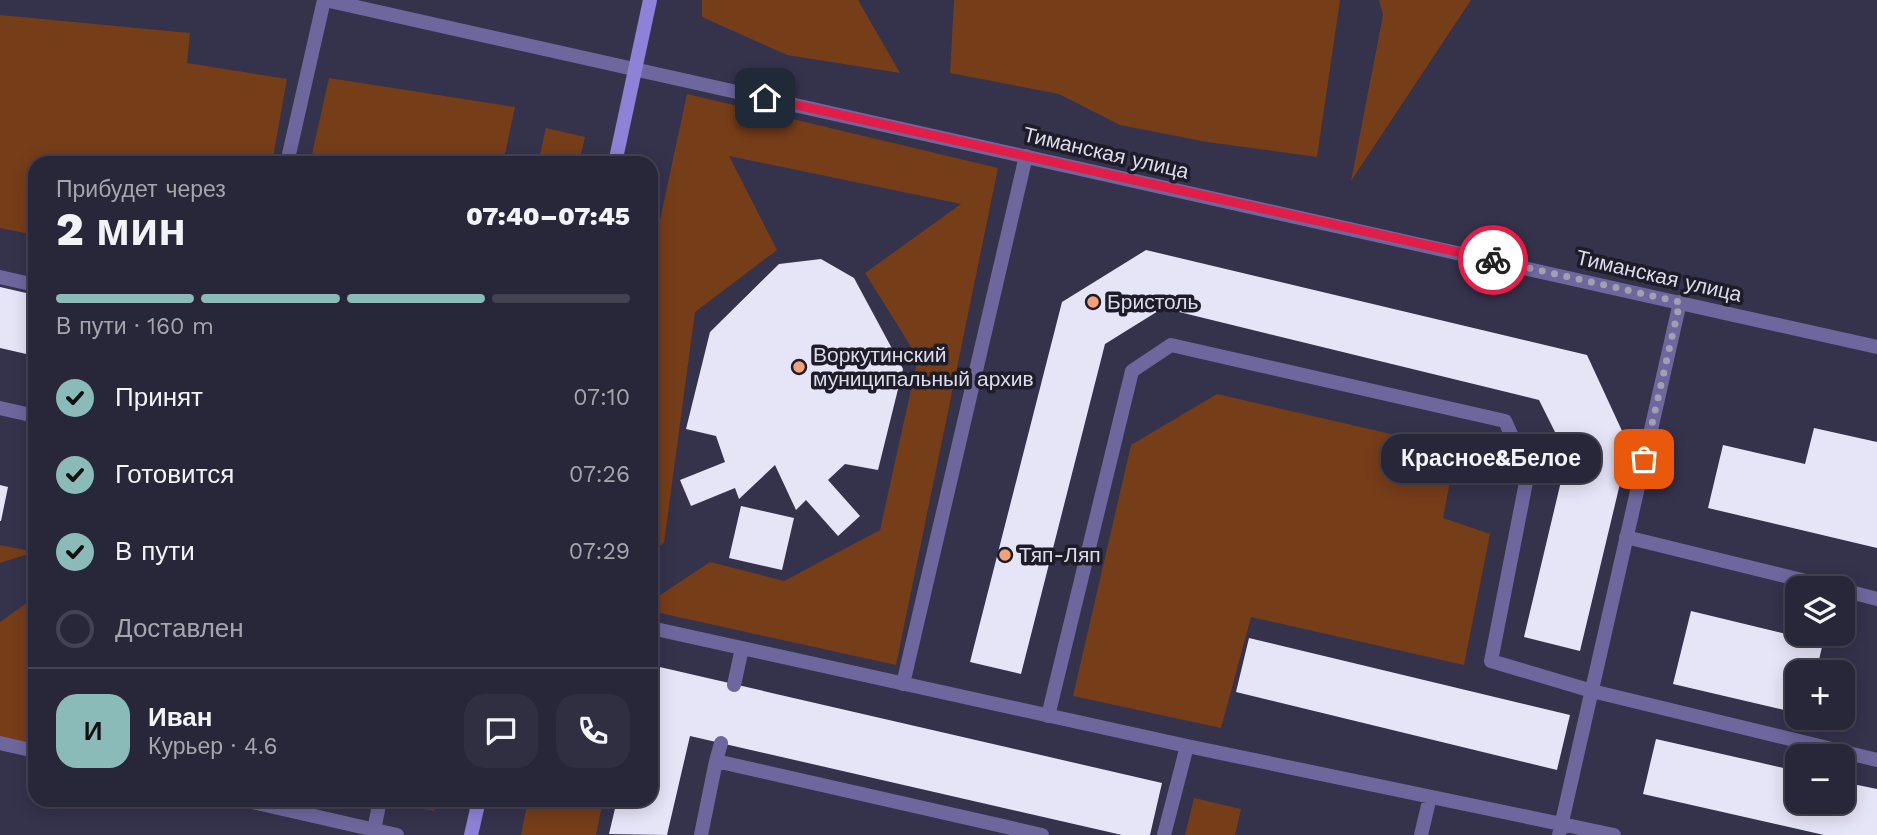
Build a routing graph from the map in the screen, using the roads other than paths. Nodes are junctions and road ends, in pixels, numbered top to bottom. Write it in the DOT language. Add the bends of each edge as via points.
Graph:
graph roads {
  1 [pos="325,0"];
  2 [pos="650,0"];
  3 [pos="635,69"];
  4 [pos="289,156"];
  5 [pos="616,156"];
  6 [pos="1026,156"];
  7 [pos="0,277"];
  8 [pos="28,283"];
  9 [pos="1680,302"];
  10 [pos="1877,347"];
  11 [pos="0,408"];
  12 [pos="28,414"];
  13 [pos="1626,537"];
  14 [pos="1785,576"];
  15 [pos="1855,593"];
  16 [pos="1877,598"];
  17 [pos="658,630"];
  18 [pos="742,648"];
  19 [pos="903,684"];
  20 [pos="734,685"];
  21 [pos="1592,691"];
  22 [pos="1048,716"];
  23 [pos="0,743"];
  24 [pos="720,743"];
  25 [pos="1187,746"];
  26 [pos="28,749"];
  27 [pos="1877,760"];
  28 [pos="716,761"];
  29 [pos="1430,797"];
  30 [pos="272,807"];
  31 [pos="378,807"];
  32 [pos="477,807"];
  33 [pos="1560,830"];
  34 [pos="373,832"];
  35 [pos="397,835"];
  36 [pos="471,835"];
  37 [pos="701,835"];
  38 [pos="1042,835"];
  39 [pos="1164,835"];
  40 [pos="1421,835"];
  41 [pos="1614,835"];
  1 -- 3 [label="street, Тиманская улица"];
  1 -- 4 [label="street"];
  2 -- 3 [label="main road"];
  3 -- 5 [label="main road"];
  3 -- 6 [label="street, Тиманская улица"];
  6 -- 9 [label="street, Тиманская улица"];
  6 -- 19 [label="street"];
  7 -- 8 [label="street"];
  9 -- 10 [label="street, Тиманская улица"];
  9 -- 13 [label="street"];
  11 -- 12 [label="street"];
  13 -- 14 [label="street"];
  13 -- 21 [label="street"];
  15 -- 16 [label="street"];
  17 -- 18 [label="street"];
  18 -- 19 [label="street"];
  18 -- 20 [label="street"];
  19 -- 22 [label="street"];
  21 -- 22 [label="street" via="1491,661 1528,472 1505,421 1171,345 1132,371"];
  21 -- 27 [label="street"];
  21 -- 33 [label="street"];
  22 -- 25 [label="street"];
  23 -- 26 [label="street"];
  24 -- 28 [label="street"];
  25 -- 29 [label="street"];
  25 -- 39 [label="street"];
  28 -- 37 [label="street"];
  28 -- 38 [label="street"];
  29 -- 33 [label="street"];
  29 -- 40 [label="street"];
  30 -- 34 [label="street"];
  31 -- 34 [label="street"];
  32 -- 36 [label="main road"];
  33 -- 41 [label="street"];
  34 -- 35 [label="street"];
}
